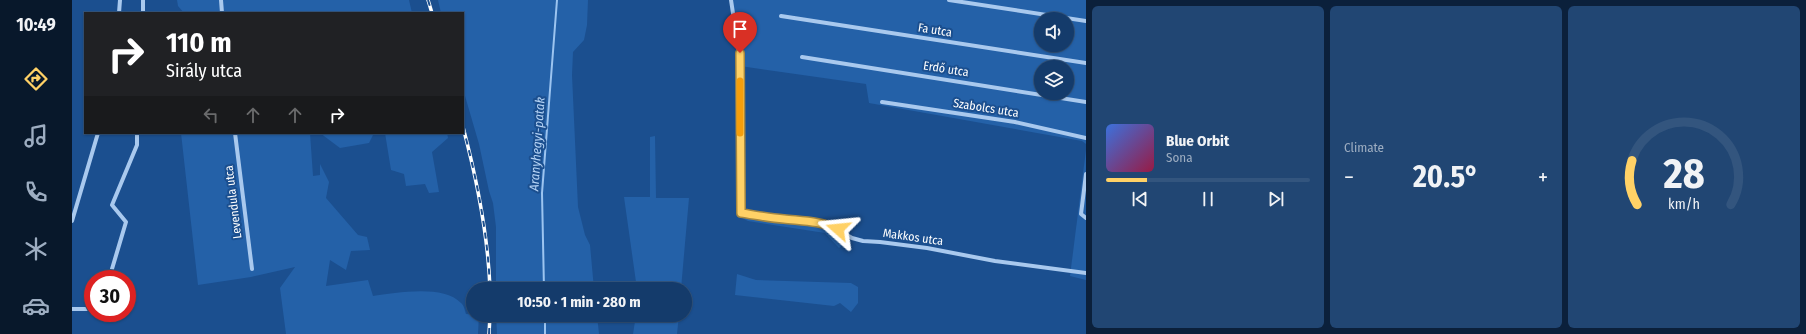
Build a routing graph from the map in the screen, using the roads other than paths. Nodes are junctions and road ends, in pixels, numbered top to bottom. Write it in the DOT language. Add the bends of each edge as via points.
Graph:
graph roads {
  1 [pos="120,0"];
  2 [pos="143,0"];
  3 [pos="221,0"];
  4 [pos="731,0"];
  5 [pos="949,0"];
  6 [pos="119,12"];
  7 [pos="143,12"];
  8 [pos="222,12"];
  9 [pos="781,16"];
  10 [pos="1086,21"];
  11 [pos="802,57"];
  12 [pos="1086,63"];
  13 [pos="882,102"];
  14 [pos="1086,102"];
  15 [pos="98,134"];
  16 [pos="136,134"];
  17 [pos="235,134"];
  18 [pos="1086,138"];
  19 [pos="1086,174"];
  20 [pos="1086,218"];
  21 [pos="72,221"];
  22 [pos="252,269"];
  23 [pos="112,270"];
  24 [pos="1086,273"];
  25 [pos="72,309"];
  26 [pos="84,309"];
  1 -- 6 [label="street"];
  2 -- 7 [label="street"];
  3 -- 8 [label="street"];
  4 -- 24 [label="street, Makkos utca" via="740,53 741,213 822,223 863,241 887,242"];
  5 -- 10 [label="street"];
  9 -- 12 [label="street, Fa utca"];
  11 -- 14 [label="street, Erdő utca"];
  13 -- 18 [label="street, Szabolcs utca" via="1015,122"];
  15 -- 21 [label="street"];
  16 -- 23 [label="street" via="137,145 112,205 126,222"];
  17 -- 22 [label="street, Levendula utca"];
  19 -- 20 [label="street" via="1081,214"];
  25 -- 26 [label="street"];
}
